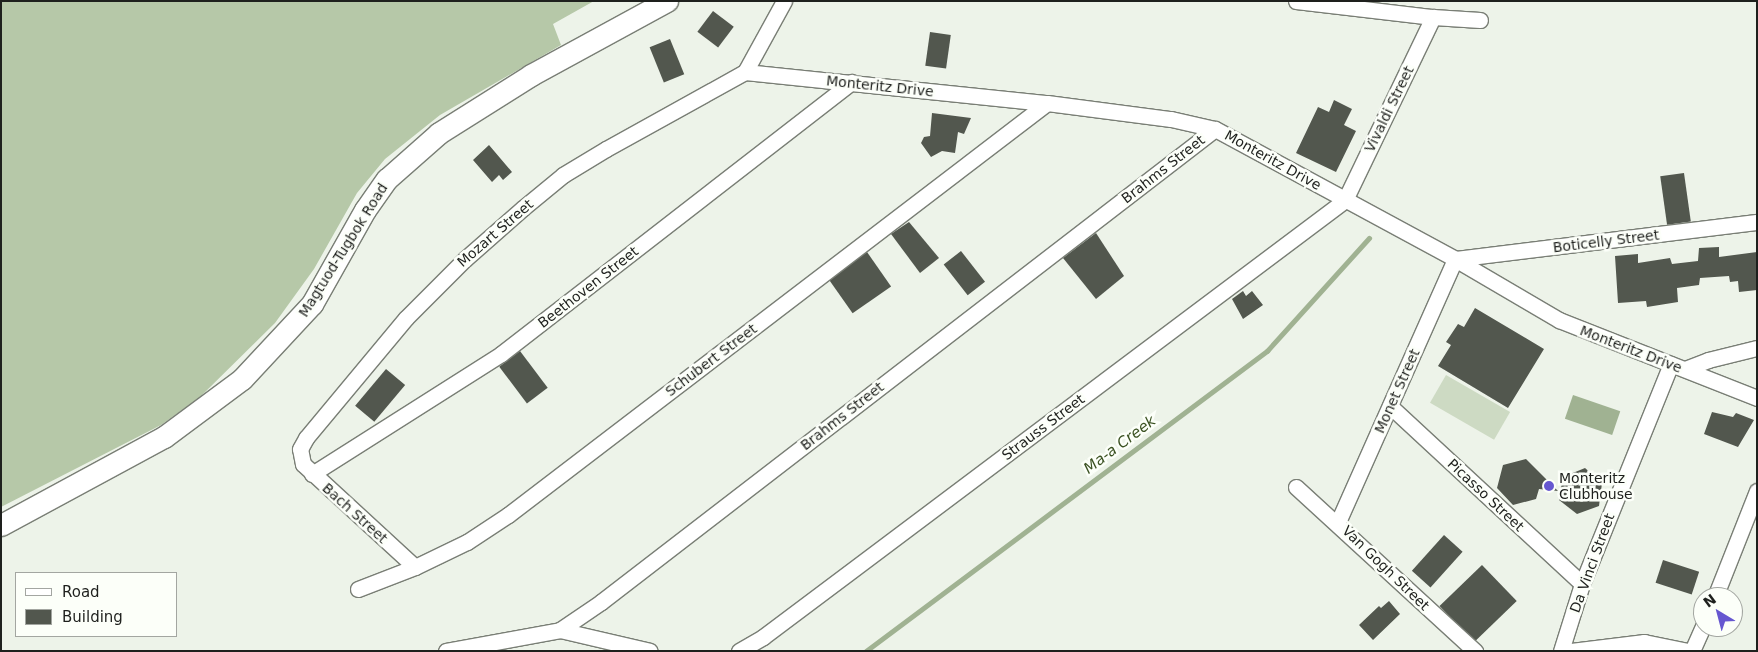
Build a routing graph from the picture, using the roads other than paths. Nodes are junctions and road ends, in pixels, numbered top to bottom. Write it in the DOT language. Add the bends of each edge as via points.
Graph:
graph roads {
  1 [pos="667,1"];
  2 [pos="784,1"];
  3 [pos="1296,1"];
  4 [pos="1433,17"];
  5 [pos="1480,20"];
  6 [pos="745,72"];
  7 [pos="852,82"];
  8 [pos="1046,103"];
  9 [pos="1215,128"];
  10 [pos="1345,200"];
  11 [pos="1757,222"];
  12 [pos="1455,259"];
  13 [pos="1757,348"];
  14 [pos="1678,367"];
  15 [pos="1757,398"];
  16 [pos="1390,406"];
  17 [pos="300,456"];
  18 [pos="312,474"];
  19 [pos="1296,487"];
  20 [pos="1757,492"];
  21 [pos="1338,522"];
  22 [pos="1,525"];
  23 [pos="415,567"];
  24 [pos="1582,584"];
  25 [pos="1719,587"];
  26 [pos="358,589"];
  27 [pos="560,630"];
  28 [pos="1698,637"];
  29 [pos="446,651"];
  30 [pos="650,651"];
  31 [pos="739,651"];
  32 [pos="1475,651"];
  33 [pos="1560,651"];
  34 [pos="1571,651"];
  35 [pos="1688,651"];
  36 [pos="1692,651"];
  1 -- 22 [label="main road, Magtuod-Tugbok Road" via="531,75 439,133 387,180 365,210 312,304 242,379 164,437"];
  2 -- 6 [label="street"];
  3 -- 4 [label="street"];
  4 -- 5 [label="street"];
  4 -- 10 [label="street, Vivaldi Street"];
  6 -- 7 [label="street, Monteritz Drive"];
  6 -- 17 [label="street, Mozart Street" via="563,175 523,208 465,259 406,318 306,438"];
  7 -- 8 [label="street, Monteritz Drive"];
  7 -- 18 [label="street, Beethoven Street" via="502,354"];
  8 -- 9 [label="street, Monteritz Drive"];
  8 -- 23 [label="street, Schubert Street" via="508,515 468,542"];
  9 -- 10 [label="street, Monteritz Drive"];
  9 -- 27 [label="street, Brahms Street" via="609,596"];
  10 -- 12 [label="street, Monteritz Drive"];
  10 -- 31 [label="street, Strauss Street" via="763,637"];
  11 -- 12 [label="street, Boticelly Street"];
  12 -- 14 [label="street, Monteritz Drive" via="1559,320"];
  12 -- 16 [label="street, Monet Street"];
  13 -- 14 [label="street"];
  14 -- 15 [label="street, Monteritz Drive"];
  14 -- 24 [label="street, Da Vinci Street"];
  16 -- 21 [label="street, Monet Street"];
  16 -- 24 [label="street, Picasso Street"];
  17 -- 18 [label="street, Bach Street"];
  18 -- 23 [label="street, Bach Street"];
  19 -- 21 [label="street, Van Gogh Street"];
  20 -- 25 [label="street"];
  21 -- 32 [label="street, Van Gogh Street"];
  23 -- 26 [label="street, Schubert Street"];
  24 -- 33 [label="street, Da Vinci Street"];
  27 -- 29 [label="street, Brahms Street"];
  27 -- 30 [label="street"];
  28 -- 36 [label="street"];
  34 -- 35 [label="street" via="1644,642"];
}
